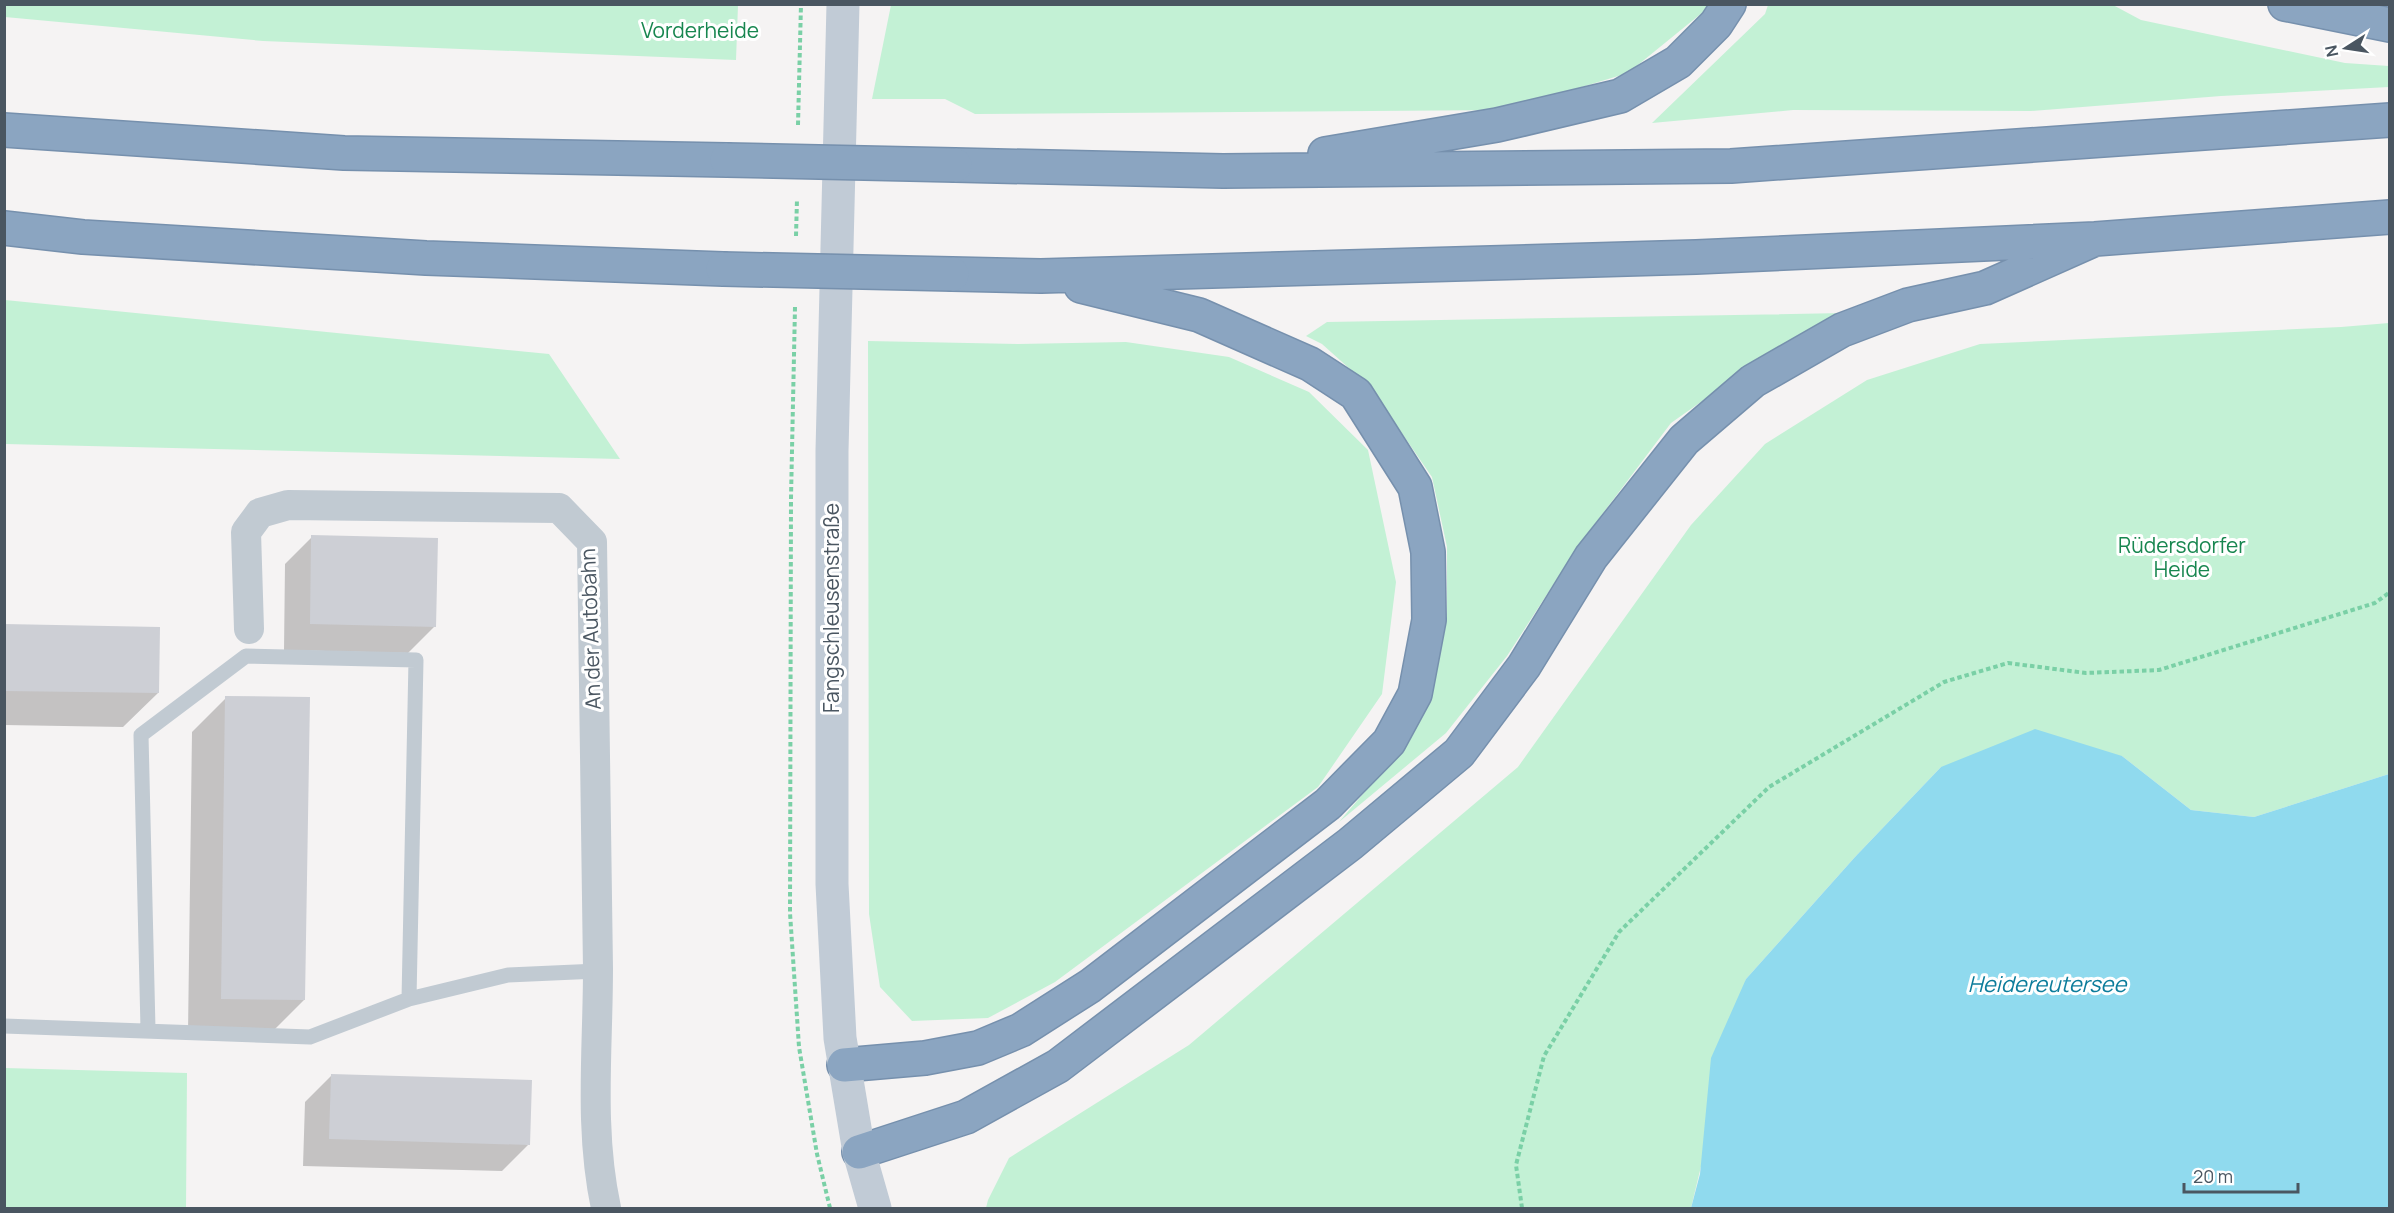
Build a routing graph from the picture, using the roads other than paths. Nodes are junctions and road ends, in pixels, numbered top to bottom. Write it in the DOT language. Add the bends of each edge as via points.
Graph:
graph roads {
  1 [pos="843,4"];
  2 [pos="1729,4"];
  3 [pos="2285,4"];
  4 [pos="2390,25"];
  5 [pos="2390,120"];
  6 [pos="4,130"];
  7 [pos="1223,171"];
  8 [pos="2390,217"];
  9 [pos="4,228"];
  10 [pos="2095,239"];
  11 [pos="1041,276"];
  12 [pos="248,643"];
  13 [pos="598,971"];
  14 [pos="409,999"];
  15 [pos="4,1026"];
  16 [pos="148,1029"];
  17 [pos="844,1065"];
  18 [pos="859,1152"];
  19 [pos="606,1209"];
  20 [pos="875,1209"];
  1 -- 17 [label="main road, Fangschleusenstraße" via="832,451 832,884"];
  2 -- 7 [label="highway" via="1716,24 1678,62 1620,96 1497,125"];
  3 -- 4 [label="highway"];
  5 -- 7 [label="highway" via="1731,166"];
  6 -- 7 [label="highway, bridge" via="344,153"];
  8 -- 10 [label="highway"];
  9 -- 11 [label="highway, bridge" via="83,237 426,258"];
  10 -- 11 [label="highway" via="1696,257"];
  10 -- 18 [label="highway" via="1985,288 1908,305 1842,330 1753,381 1684,440 1591,557 1524,666 1458,753 1350,844 1058,1066 966,1117"];
  11 -- 17 [label="highway" via="1199,315 1310,364 1356,394 1415,487 1428,552 1429,620 1415,693 1389,742 1328,804 1136,952 1021,1030 978,1048 925,1058"];
  12 -- 13 [label="street, An der Autobahn" via="246,532 260,513 288,505 559,508 592,543"];
  12 -- 14 [label="lane" via="416,660"];
  12 -- 16 [label="lane" via="141,735"];
  13 -- 14 [label="lane" via="508,975"];
  13 -- 19 [label="street, An der Autobahn" via="594,1098"];
  14 -- 16 [label="lane" via="310,1036"];
  15 -- 16 [label="lane"];
  17 -- 18 [label="main road, Fangschleusenstraße"];
  18 -- 20 [label="main road, Fangschleusenstraße"];
}
